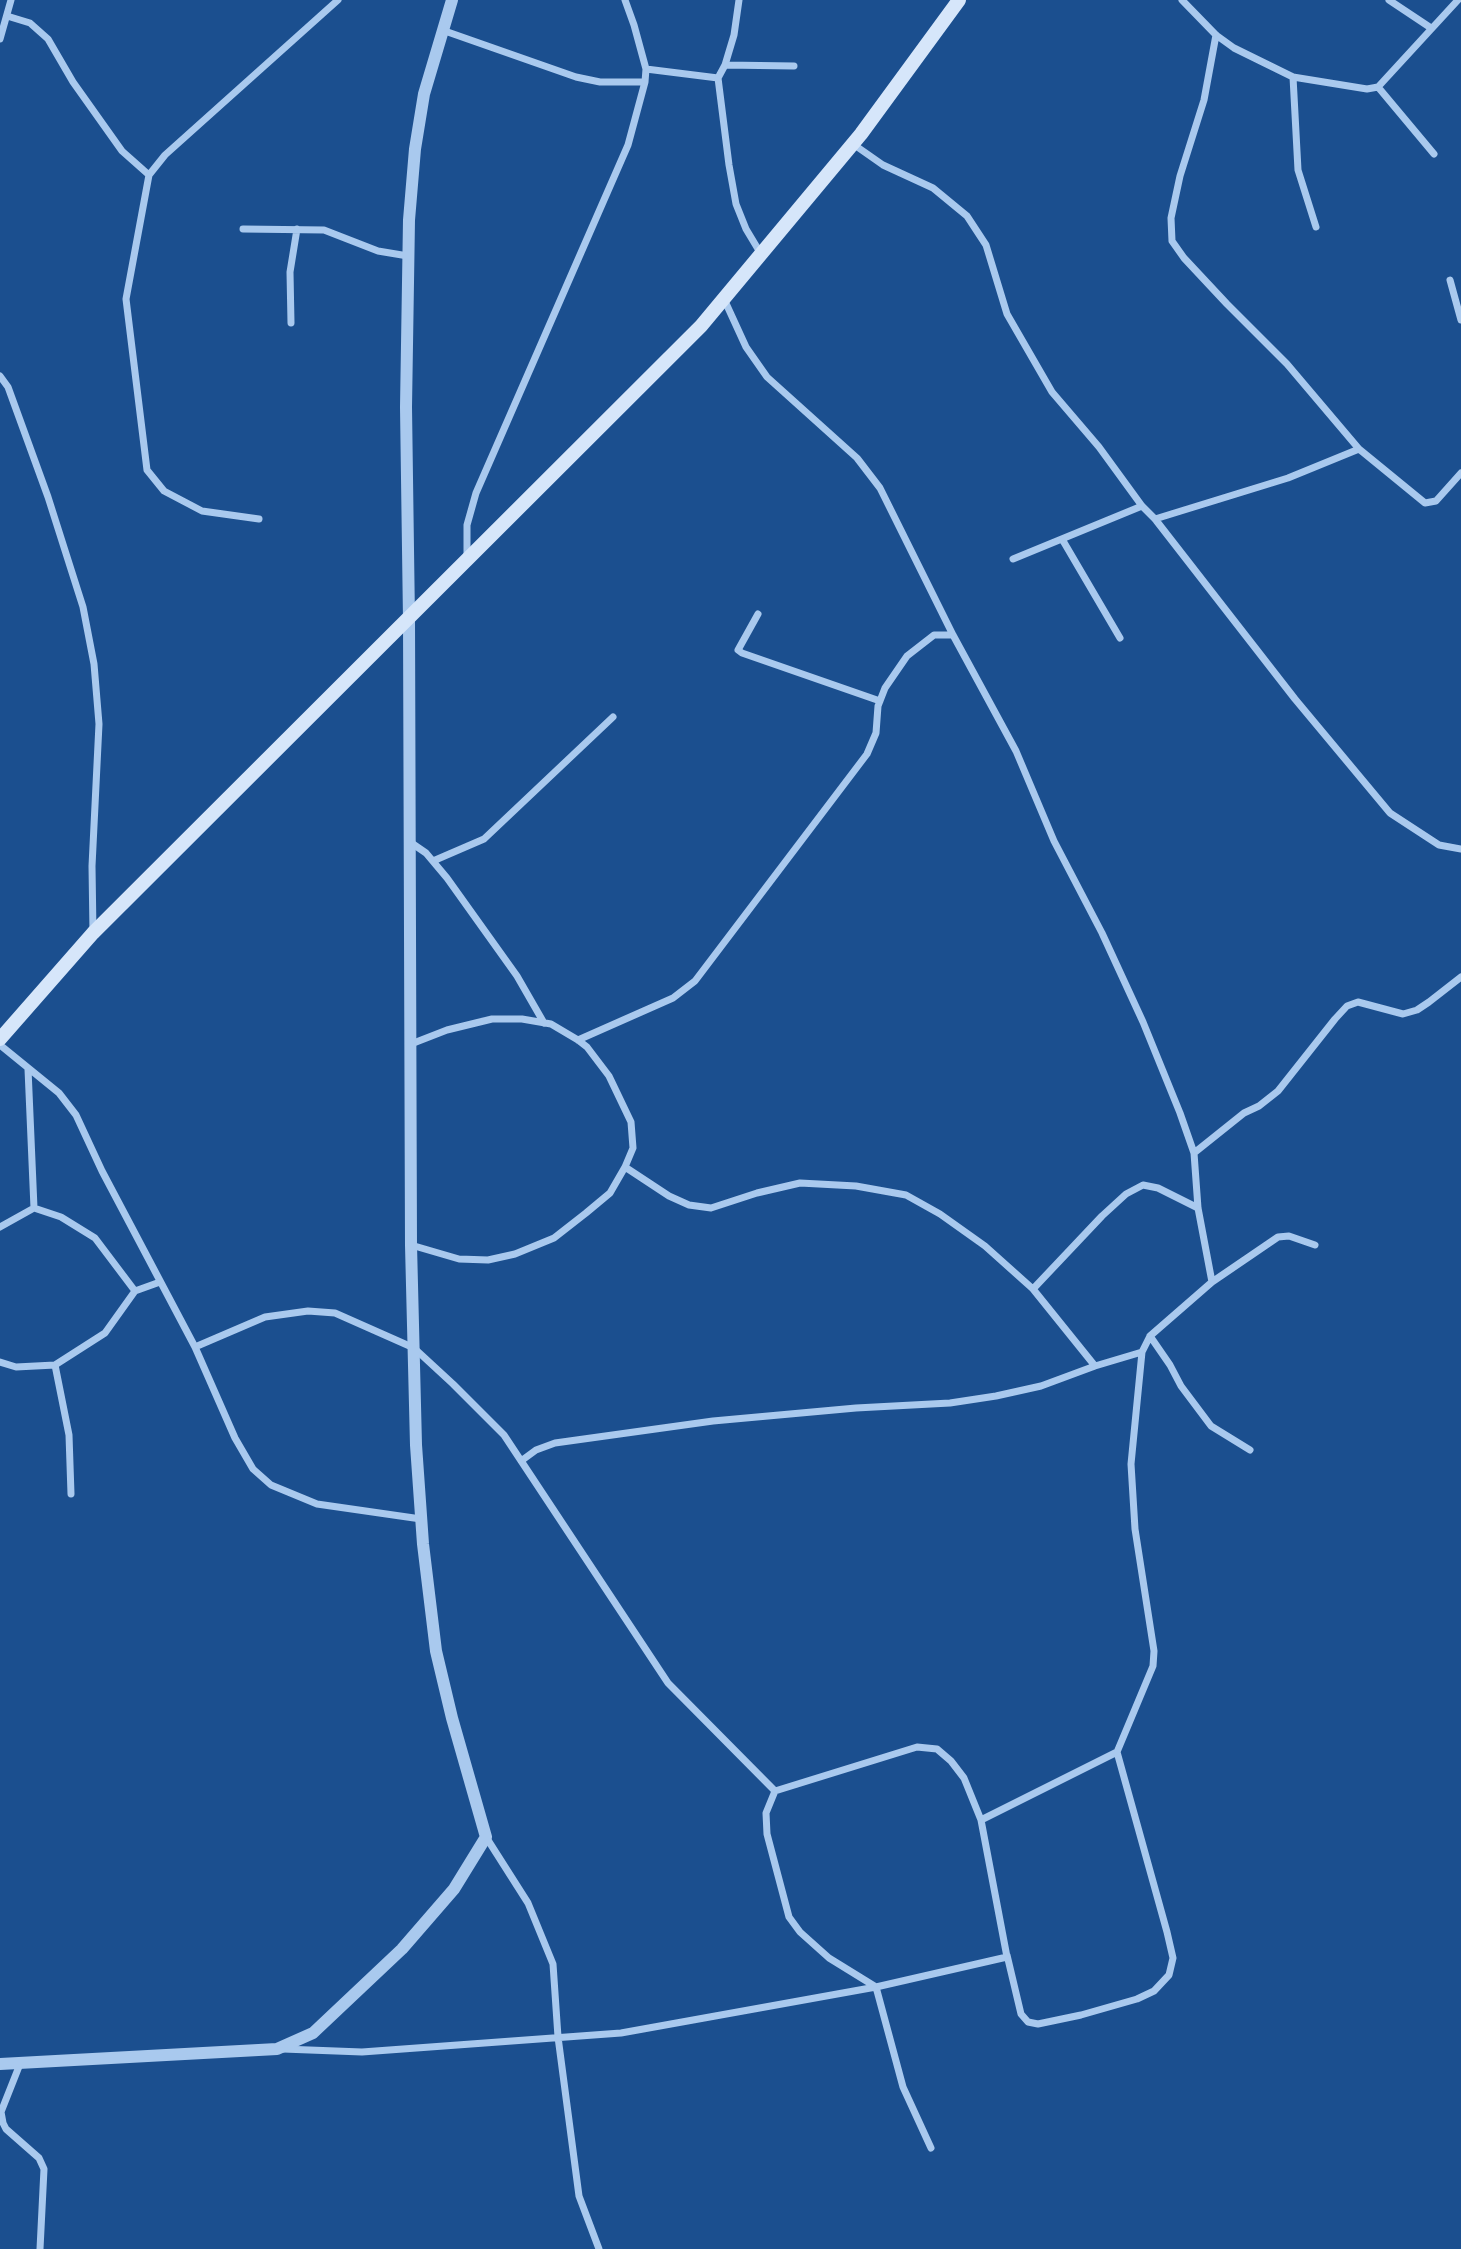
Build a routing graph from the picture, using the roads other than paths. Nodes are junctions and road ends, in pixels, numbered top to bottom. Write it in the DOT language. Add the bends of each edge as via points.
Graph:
graph roads {
  1 [pos="11,0"];
  2 [pos="338,0"];
  3 [pos="452,0"];
  4 [pos="625,0"];
  5 [pos="739,0"];
  6 [pos="959,0"];
  7 [pos="1182,0"];
  8 [pos="1390,0"];
  9 [pos="1458,0"];
  10 [pos="7,16"];
  11 [pos="1431,28"];
  12 [pos="442,30"];
  13 [pos="1216,35"];
  14 [pos="0,39"];
  15 [pos="725,65"];
  16 [pos="794,66"];
  17 [pos="646,69"];
  18 [pos="1293,77"];
  19 [pos="718,78"];
  20 [pos="645,82"];
  21 [pos="1378,87"];
  22 [pos="853,144"];
  23 [pos="1434,154"];
  24 [pos="149,175"];
  25 [pos="1316,227"];
  26 [pos="243,229"];
  27 [pos="297,229"];
  28 [pos="761,255"];
  29 [pos="408,256"];
  30 [pos="1450,280"];
  31 [pos="724,299"];
  32 [pos="1461,320"];
  33 [pos="291,323"];
  34 [pos="0,376"];
  35 [pos="1359,449"];
  36 [pos="1461,472"];
  37 [pos="1142,506"];
  38 [pos="259,519"];
  39 [pos="1155,519"];
  40 [pos="1062,539"];
  41 [pos="1013,559"];
  42 [pos="467,561"];
  43 [pos="758,614"];
  44 [pos="409,620"];
  45 [pos="953,635"];
  46 [pos="1120,638"];
  47 [pos="880,701"];
  48 [pos="613,717"];
  49 [pos="410,842"];
  50 [pos="1461,849"];
  51 [pos="433,860"];
  52 [pos="93,933"];
  53 [pos="1461,977"];
  54 [pos="544,1023"];
  55 [pos="0,1039"];
  56 [pos="578,1040"];
  57 [pos="411,1044"];
  58 [pos="0,1045"];
  59 [pos="28,1069"];
  60 [pos="1194,1153"];
  61 [pos="625,1167"];
  62 [pos="34,1208"];
  63 [pos="1198,1208"];
  64 [pos="0,1227"];
  65 [pos="411,1245"];
  66 [pos="1315,1245"];
  67 [pos="160,1282"];
  68 [pos="1212,1282"];
  69 [pos="1033,1289"];
  70 [pos="135,1291"];
  71 [pos="1150,1336"];
  72 [pos="195,1347"];
  73 [pos="414,1348"];
  74 [pos="1142,1352"];
  75 [pos="0,1362"];
  76 [pos="55,1365"];
  77 [pos="1094,1366"];
  78 [pos="1250,1450"];
  79 [pos="521,1461"];
  80 [pos="71,1494"];
  81 [pos="421,1519"];
  82 [pos="1117,1752"];
  83 [pos="775,1791"];
  84 [pos="981,1820"];
  85 [pos="486,1837"];
  86 [pos="1006,1951"];
  87 [pos="876,1987"];
  88 [pos="558,2037"];
  89 [pos="277,2049"];
  90 [pos="2,2062"];
  91 [pos="20,2064"];
  92 [pos="931,2148"];
  93 [pos="40,2249"];
  94 [pos="599,2249"];
  1 -- 10 [label="street"];
  2 -- 24 [label="street" via="165,155"];
  3 -- 12 [label="street"];
  4 -- 17 [label="street"];
  5 -- 15 [label="street"];
  6 -- 22 [label="main road"];
  7 -- 13 [label="street"];
  8 -- 11 [label="street"];
  9 -- 11 [label="street"];
  10 -- 14 [label="street"];
  10 -- 24 [label="street" via="30,23 48,39 122,151"];
  11 -- 21 [label="street"];
  12 -- 20 [label="street" via="576,77"];
  12 -- 29 [label="street" via="415,149"];
  13 -- 18 [label="street"];
  13 -- 35 [label="street" via="1204,100 1180,176 1171,218 1172,240"];
  15 -- 16 [label="street"];
  15 -- 19 [label="street"];
  17 -- 19 [label="street"];
  17 -- 20 [label="street"];
  18 -- 21 [label="street"];
  18 -- 25 [label="street" via="1298,170"];
  19 -- 28 [label="street" via="736,204"];
  20 -- 42 [label="street" via="628,145 476,493 467,525"];
  21 -- 23 [label="street"];
  22 -- 28 [label="main road"];
  22 -- 37 [label="street" via="872,159 933,188 967,216 986,244 1007,314 1052,392"];
  24 -- 38 [label="street" via="126,299 147,470 164,491 202,510"];
  26 -- 27 [label="street"];
  27 -- 29 [label="street" via="324,230 378,251"];
  27 -- 33 [label="street" via="290,272"];
  28 -- 31 [label="main road"];
  29 -- 44 [label="street"];
  30 -- 32 [label="street"];
  31 -- 42 [label="main road"];
  31 -- 45 [label="street" via="767,377 857,458 880,488"];
  34 -- 52 [label="street" via="48,496 83,607 94,664 99,724"];
  35 -- 36 [label="street" via="1425,503 1436,501"];
  35 -- 39 [label="street" via="1288,478"];
  37 -- 39 [label="street"];
  37 -- 40 [label="street"];
  39 -- 50 [label="street" via="1390,813 1439,845"];
  40 -- 41 [label="street"];
  40 -- 46 [label="street"];
  42 -- 44 [label="main road"];
  43 -- 47 [label="street" via="738,650 742,653"];
  44 -- 49 [label="street"];
  44 -- 52 [label="main road"];
  45 -- 47 [label="street" via="934,635 907,656"];
  45 -- 60 [label="street" via="1016,751 1054,841 1102,933"];
  47 -- 56 [label="street" via="876,733 867,754 695,981 673,998"];
  48 -- 51 [label="street" via="484,839"];
  49 -- 51 [label="street"];
  49 -- 57 [label="street"];
  51 -- 54 [label="street" via="517,975"];
  52 -- 55 [label="main road"];
  53 -- 60 [label="street" via="1417,1010 1403,1014 1358,1002 1348,1006 1278,1091"];
  54 -- 56 [label="street"];
  54 -- 57 [label="street" via="492,1019"];
  56 -- 61 [label="street" via="609,1076 631,1122 633,1148"];
  57 -- 65 [label="street"];
  58 -- 59 [label="street"];
  59 -- 62 [label="street"];
  59 -- 67 [label="street" via="59,1093 76,1115"];
  60 -- 63 [label="street"];
  61 -- 65 [label="street" via="610,1193 586,1213 554,1238 515,1254 488,1260 458,1259"];
  61 -- 69 [label="street" via="668,1196 711,1208 800,1183 906,1195 985,1246"];
  62 -- 64 [label="street"];
  62 -- 70 [label="street" via="61,1217 95,1238"];
  63 -- 68 [label="street"];
  63 -- 69 [label="street" via="1143,1185 1102,1216"];
  65 -- 73 [label="street"];
  66 -- 68 [label="street" via="1278,1237"];
  67 -- 70 [label="street"];
  67 -- 72 [label="street"];
  68 -- 71 [label="street"];
  69 -- 77 [label="street"];
  70 -- 76 [label="street" via="105,1333"];
  71 -- 74 [label="street"];
  71 -- 78 [label="street" via="1211,1426"];
  72 -- 73 [label="street" via="265,1317 308,1311 335,1313"];
  72 -- 81 [label="street" via="235,1438 253,1469 271,1485 317,1504"];
  73 -- 79 [label="street" via="504,1435"];
  73 -- 81 [label="street"];
  74 -- 77 [label="street"];
  74 -- 82 [label="street" via="1131,1464 1135,1529 1154,1651 1153,1666"];
  75 -- 76 [label="street" via="16,1367"];
  76 -- 80 [label="street" via="69,1435"];
  77 -- 79 [label="street" via="1041,1386 996,1396 713,1421 555,1443"];
  79 -- 83 [label="street" via="668,1684"];
  81 -- 85 [label="street" via="436,1651"];
  82 -- 84 [label="street"];
  82 -- 86 [label="street" via="1167,1932 1173,1958 1169,1975 1138,1999 1038,2024 1021,2014"];
  83 -- 84 [label="street" via="917,1747 937,1749 964,1778"];
  83 -- 87 [label="street" via="766,1813 766,1834 789,1917 829,1958"];
  84 -- 86 [label="street"];
  85 -- 88 [label="street" via="528,1903 553,1964"];
  85 -- 89 [label="street" via="454,1889 402,1949 313,2033"];
  86 -- 87 [label="street" via="1007,1957"];
  87 -- 88 [label="street" via="621,2033"];
  87 -- 92 [label="street" via="903,2087"];
  88 -- 89 [label="street" via="362,2052"];
  88 -- 94 [label="street" via="579,2196"];
  89 -- 91 [label="street"];
  90 -- 91 [label="street"];
  91 -- 93 [label="street" via="1,2112 6,2129 39,2158 44,2169"];
}
